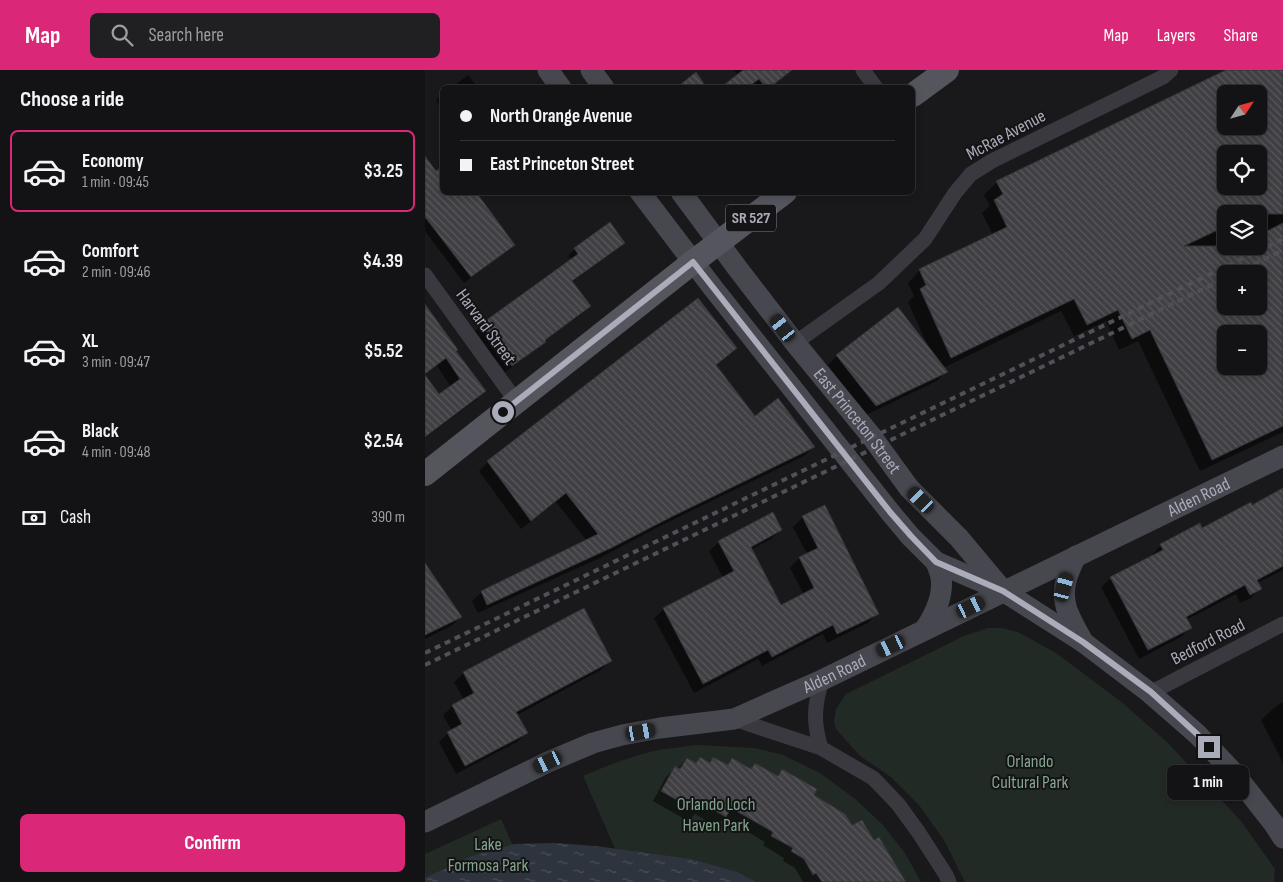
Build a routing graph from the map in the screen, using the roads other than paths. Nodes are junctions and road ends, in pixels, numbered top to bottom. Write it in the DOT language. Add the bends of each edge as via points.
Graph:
graph roads {
  1 [pos="548,70"];
  2 [pos="591,70"];
  3 [pos="863,70"];
  4 [pos="947,70"];
  5 [pos="1171,70"];
  6 [pos="559,85"];
  7 [pos="602,85"];
  8 [pos="873,85"];
  9 [pos="915,94"];
  10 [pos="642,195"];
  11 [pos="683,195"];
  12 [pos="781,195"];
  13 [pos="718,243"];
  14 [pos="693,262"];
  15 [pos="425,275"];
  16 [pos="795,343"];
  17 [pos="516,401"];
  18 [pos="1283,456"];
  19 [pos="425,474"];
  20 [pos="1076,556"];
  21 [pos="936,562"];
  22 [pos="1003,591"];
  23 [pos="1283,624"];
  24 [pos="925,630"];
  25 [pos="1083,642"];
  26 [pos="822,680"];
  27 [pos="1151,692"];
  28 [pos="734,719"];
  29 [pos="821,748"];
  30 [pos="425,822"];
  31 [pos="1283,838"];
  32 [pos="949,882"];
  1 -- 6 [label="main road"];
  2 -- 7 [label="main road"];
  3 -- 8 [label="street"];
  4 -- 9 [label="main road"];
  5 -- 16 [label="street, McRae Avenue" via="1163,77 971,174 925,239 879,283"];
  10 -- 14 [label="main road, East Princeton Street"];
  11 -- 13 [label="main road, East Princeton Street"];
  12 -- 13 [label="main road, SR 527"];
  13 -- 14 [label="main road, SR 527"];
  13 -- 16 [label="main road, East Princeton Street"];
  14 -- 17 [label="main road, SR 527"];
  14 -- 21 [label="main road, East Princeton Street" via="890,512"];
  15 -- 17 [label="street, Harvard Street"];
  16 -- 22 [label="main road, East Princeton Street" via="909,488 959,538"];
  17 -- 19 [label="main road, SR 527"];
  18 -- 20 [label="main road, Alden Road"];
  20 -- 22 [label="main road, Alden Road"];
  20 -- 25 [label="main road" via="1064,587 1066,606"];
  21 -- 22 [label="main road, East Princeton Street"];
  21 -- 24 [label="main road" via="941,590 936,611"];
  22 -- 24 [label="main road, Alden Road"];
  22 -- 25 [label="main road, East Princeton Street"];
  23 -- 27 [label="street, Bedford Road"];
  24 -- 26 [label="main road, Alden Road"];
  25 -- 27 [label="main road, East Princeton Street"];
  26 -- 28 [label="main road, Alden Road"];
  26 -- 29 [label="street" via="815,715"];
  27 -- 31 [label="main road, East Princeton Street" via="1234,773"];
  28 -- 29 [label="street"];
  28 -- 30 [label="main road, Alden Road" via="660,728 593,743"];
  29 -- 32 [label="street" via="873,778 919,833"];
}
